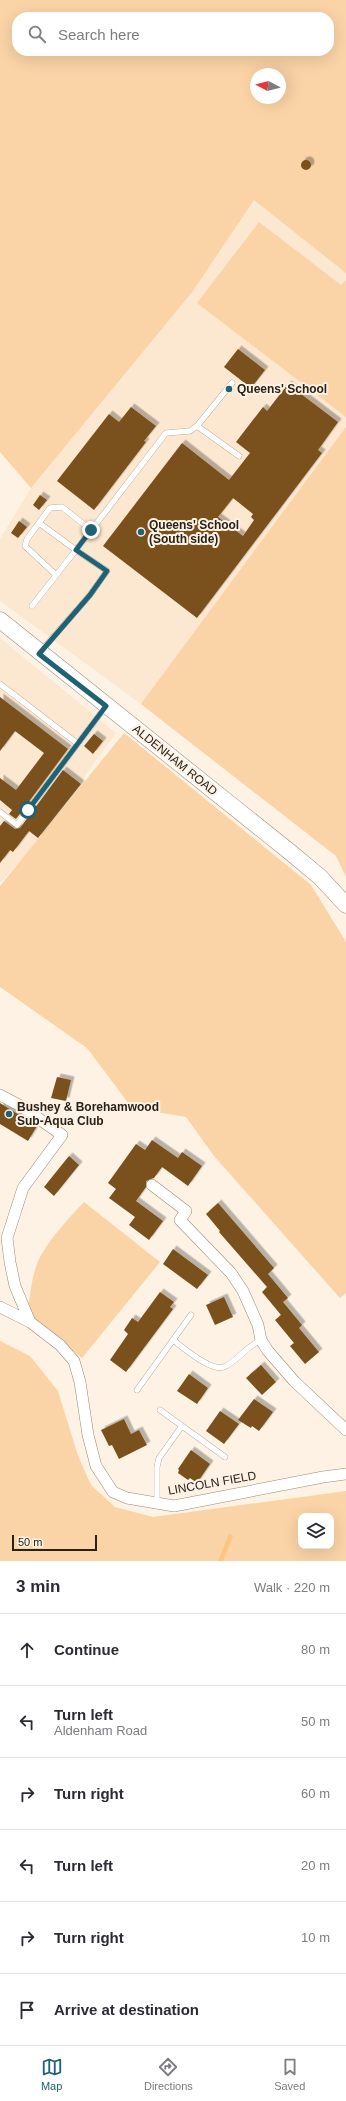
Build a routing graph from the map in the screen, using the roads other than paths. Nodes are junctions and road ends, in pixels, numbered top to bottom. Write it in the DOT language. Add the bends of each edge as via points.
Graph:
graph roads {
  1 [pos="232,383"];
  2 [pos="197,426"];
  3 [pos="239,456"];
  4 [pos="39,523"];
  5 [pos="91,530"];
  6 [pos="76,550"];
  7 [pos="56,575"];
  8 [pos="32,606"];
  9 [pos="0,620"];
  10 [pos="39,654"];
  11 [pos="0,684"];
  12 [pos="106,706"];
  13 [pos="78,744"];
  14 [pos="0,812"];
  15 [pos="346,905"];
  16 [pos="0,1095"];
  17 [pos="152,1185"];
  18 [pos="0,1307"];
  19 [pos="191,1314"];
  20 [pos="30,1322"];
  21 [pos="173,1340"];
  22 [pos="261,1340"];
  23 [pos="137,1390"];
  24 [pos="160,1410"];
  25 [pos="182,1426"];
  26 [pos="346,1430"];
  27 [pos="225,1457"];
  28 [pos="346,1474"];
  29 [pos="157,1504"];
  1 -- 2 [label="lane"];
  2 -- 3 [label="lane"];
  2 -- 5 [label="lane" via="190,431 166,434"];
  4 -- 5 [label="lane" via="50,508 62,507"];
  4 -- 6 [label="lane"];
  4 -- 7 [label="lane" via="27,538 25,546"];
  5 -- 6 [label="lane"];
  6 -- 7 [label="lane"];
  6 -- 10 [label="lane" via="107,571 90,595"];
  7 -- 8 [label="lane"];
  9 -- 10 [label="main road, ALDENHAM ROAD"];
  10 -- 12 [label="main road, ALDENHAM ROAD"];
  11 -- 13 [label="lane"];
  12 -- 13 [label="lane"];
  12 -- 15 [label="main road, ALDENHAM ROAD" via="290,852 320,877"];
  13 -- 14 [label="lane" via="17,825"];
  16 -- 20 [label="street, LINCOLN FIELD" via="21,1106 62,1135 23,1188 7,1238 15,1286"];
  17 -- 22 [label="street" via="186,1211 180,1220 231,1273 243,1291 258,1325"];
  18 -- 20 [label="street, LINCOLN FIELD"];
  19 -- 21 [label="lane"];
  20 -- 29 [label="street, LINCOLN FIELD" via="60,1345 74,1361 96,1466 108,1486 113,1492 127,1498"];
  21 -- 22 [label="lane" via="218,1369"];
  21 -- 23 [label="lane"];
  22 -- 26 [label="street" via="294,1382"];
  24 -- 25 [label="lane"];
  25 -- 27 [label="lane"];
  25 -- 29 [label="lane" via="159,1458"];
  28 -- 29 [label="street, LINCOLN FIELD" via="174,1506"];
}
